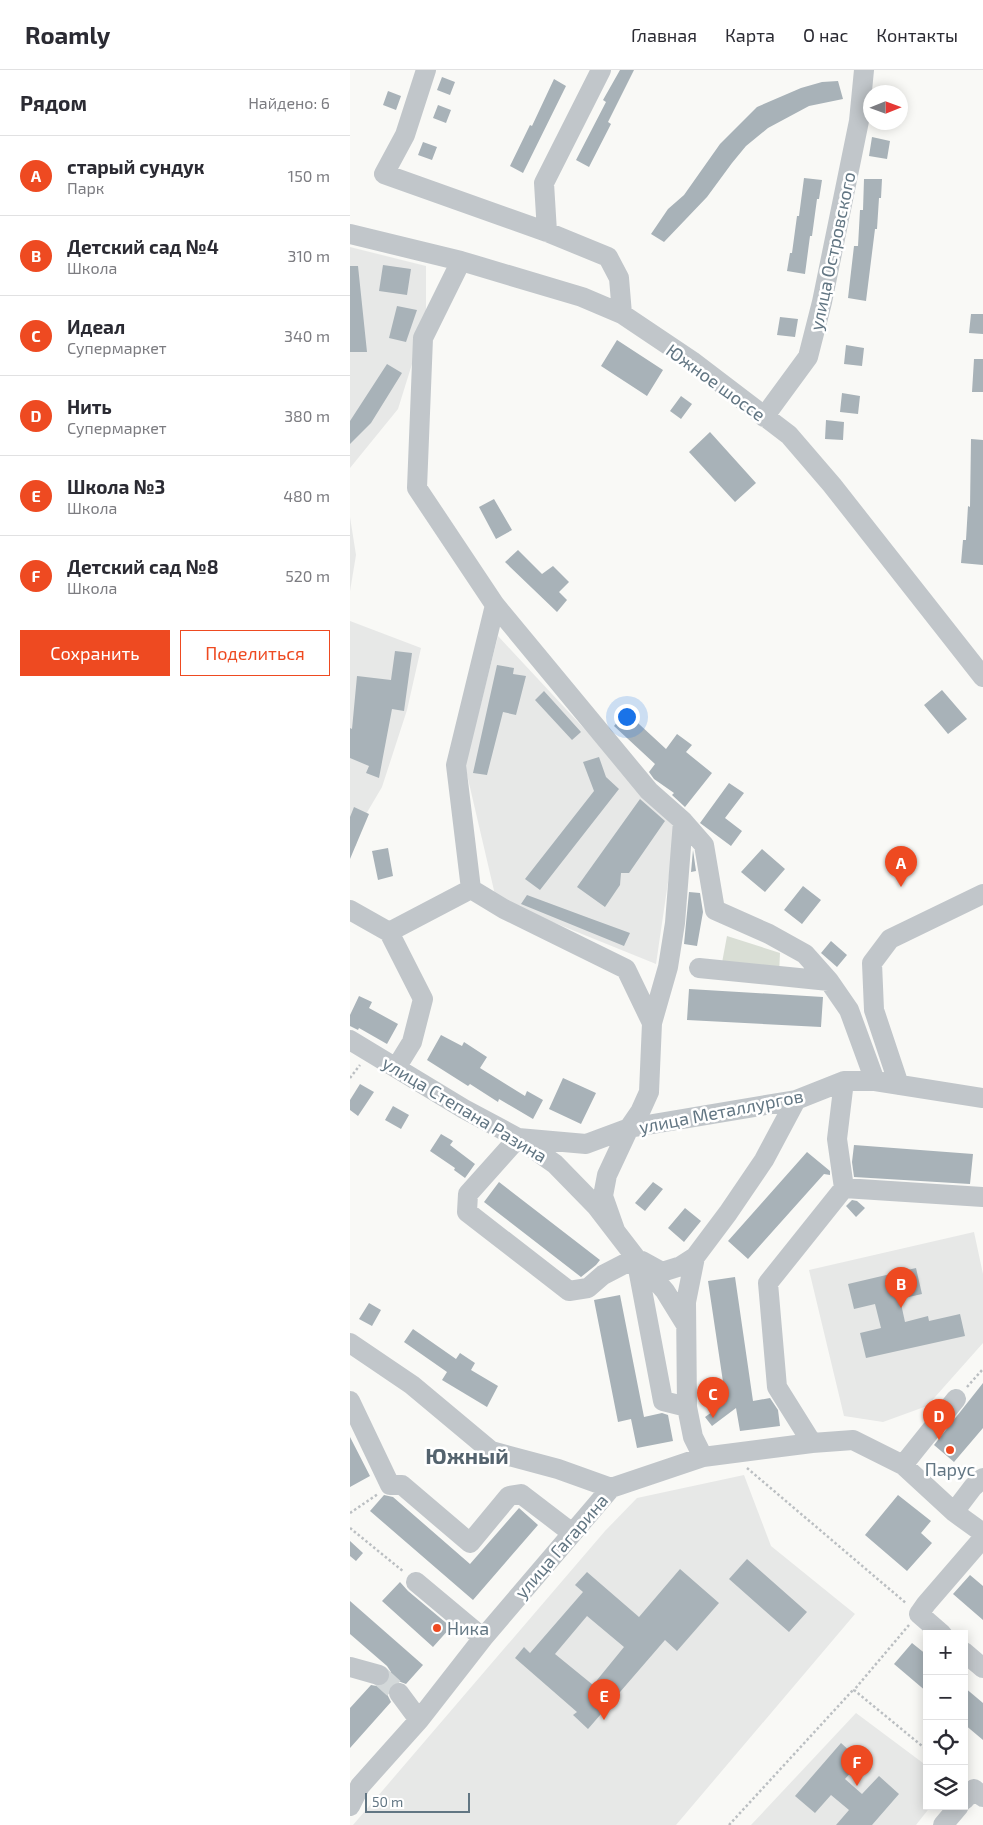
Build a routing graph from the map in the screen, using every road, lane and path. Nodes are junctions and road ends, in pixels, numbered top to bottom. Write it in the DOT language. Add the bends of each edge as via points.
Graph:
graph roads {
  1 [pos="426,70"];
  2 [pos="601,70"];
  3 [pos="864,70"];
  4 [pos="548,232"];
  5 [pos="350,234"];
  6 [pos="461,261"];
  7 [pos="622,314"];
  8 [pos="764,417"];
  9 [pos="495,605"];
  10 [pos="983,677"];
  11 [pos="683,821"];
  12 [pos="678,882"];
  13 [pos="711,882"];
  14 [pos="471,889"];
  15 [pos="983,894"];
  16 [pos="350,910"];
  17 [pos="390,932"];
  18 [pos="699,968"];
  19 [pos="829,981"];
  20 [pos="652,1023"];
  21 [pos="350,1040"];
  22 [pos="396,1068"];
  23 [pos="844,1081"];
  24 [pos="875,1081"];
  25 [pos="899,1085"];
  26 [pos="983,1098"];
  27 [pos="796,1100"];
  28 [pos="629,1128"];
  29 [pos="518,1138"];
  30 [pos="844,1188"];
  31 [pos="983,1197"];
  32 [pos="615,1230"];
  33 [pos="695,1257"];
  34 [pos="636,1258"];
  35 [pos="686,1325"];
  36 [pos="350,1343"];
  37 [pos="983,1369"];
  38 [pos="956,1399"];
  39 [pos="350,1401"];
  40 [pos="687,1407"];
  41 [pos="812,1443"];
  42 [pos="729,1453"];
  43 [pos="703,1457"];
  44 [pos="903,1464"];
  45 [pos="390,1485"];
  46 [pos="980,1487"];
  47 [pos="611,1488"];
  48 [pos="350,1512"];
  49 [pos="954,1512"];
  50 [pos="350,1528"];
  51 [pos="572,1533"];
  52 [pos="983,1533"];
  53 [pos="983,1538"];
  54 [pos="416,1582"];
  55 [pos="919,1614"];
  56 [pos="937,1630"];
  57 [pos="483,1638"];
  58 [pos="968,1655"];
  59 [pos="350,1667"];
  60 [pos="983,1668"];
  61 [pos="379,1675"];
  62 [pos="854,1690"];
  63 [pos="398,1693"];
  64 [pos="419,1720"];
  65 [pos="923,1747"];
  66 [pos="352,1796"];
  67 [pos="968,1796"];
  68 [pos="983,1797"];
  69 [pos="955,1810"];
  70 [pos="729,1825"];
  71 [pos="942,1825"];
  1 -- 4 [label="street" via="405,135 384,174"];
  2 -- 4 [label="street" via="544,183"];
  3 -- 8 [label="street, улица Островского" via="859,121 808,357"];
  4 -- 7 [label="street" via="608,257 619,278"];
  5 -- 6 [label="street, Южное шоссе"];
  6 -- 7 [label="street, Южное шоссе" via="582,297"];
  6 -- 9 [label="street" via="423,338 418,488"];
  7 -- 8 [label="street, Южное шоссе"];
  8 -- 10 [label="street, Южное шоссе" via="789,436 832,485"];
  9 -- 11 [label="street" via="649,791"];
  9 -- 14 [label="street" via="456,765"];
  11 -- 12 [label="street"];
  11 -- 13 [label="street" via="704,845"];
  12 -- 13 [label="street"];
  12 -- 20 [label="street" via="668,967"];
  13 -- 19 [label="street" via="715,910 805,954"];
  14 -- 17 [label="street"];
  14 -- 20 [label="street" via="504,910 626,969"];
  15 -- 25 [label="street" via="890,939 872,963 874,1010"];
  16 -- 17 [label="street"];
  17 -- 22 [label="street" via="423,999 412,1042"];
  18 -- 19 [label="street"];
  19 -- 24 [label="street" via="849,1010"];
  20 -- 28 [label="street" via="649,1092"];
  21 -- 22 [label="street, улица Степана Разина"];
  22 -- 29 [label="street, улица Степана Разина" via="464,1110"];
  23 -- 24 [label="street, улица Металлургов"];
  23 -- 27 [label="street, улица Металлургов"];
  23 -- 30 [label="street" via="837,1139"];
  24 -- 25 [label="street, улица Металлургов"];
  25 -- 26 [label="street, улица Металлургов"];
  27 -- 28 [label="street, улица Металлургов"];
  27 -- 33 [label="street" via="764,1160"];
  28 -- 29 [label="street, улица Металлургов" via="586,1144"];
  28 -- 32 [label="street" via="607,1175 603,1196"];
  29 -- 32 [label="street, улица Степана Разина" via="555,1164"];
  29 -- 34 [label="street" via="468,1194 467,1212 569,1291 588,1288 602,1275"];
  30 -- 31 [label="street"];
  30 -- 41 [label="street" via="768,1283 778,1388"];
  32 -- 34 [label="street, улица Степана Разина"];
  33 -- 34 [label="street" via="662,1272"];
  33 -- 35 [label="street" via="686,1302"];
  34 -- 35 [label="street, улица Степана Разина" via="665,1291"];
  34 -- 40 [label="street" via="663,1401"];
  35 -- 40 [label="street"];
  36 -- 47 [label="street" via="412,1385 491,1452 558,1469"];
  37 -- 38 [label="path"];
  38 -- 44 [label="street"];
  39 -- 45 [label="street"];
  40 -- 43 [label="street" via="693,1437"];
  41 -- 42 [label="street, улица Гагарина"];
  41 -- 44 [label="street, улица Гагарина" via="853,1440"];
  42 -- 43 [label="street, улица Гагарина"];
  42 -- 55 [label="path"];
  43 -- 47 [label="street, улица Гагарина"];
  44 -- 49 [label="street, улица Гагарина"];
  45 -- 48 [label="path"];
  45 -- 51 [label="street" via="402,1484 470,1543 509,1496 521,1494"];
  46 -- 49 [label="street"];
  47 -- 51 [label="street, улица Гагарина"];
  49 -- 52 [label="street, улица Гагарина"];
  50 -- 54 [label="path"];
  51 -- 57 [label="street, улица Гагарина"];
  53 -- 55 [label="street"];
  54 -- 57 [label="street"];
  55 -- 56 [label="street"];
  55 -- 62 [label="path"];
  57 -- 64 [label="street, улица Гагарина"];
  58 -- 60 [label="street"];
  59 -- 61 [label="street"];
  62 -- 65 [label="path"];
  62 -- 70 [label="path"];
  63 -- 64 [label="street"];
  64 -- 66 [label="street, улица Гагарина"];
  67 -- 68 [label="street" via="974,1789"];
  69 -- 71 [label="street"];
}
